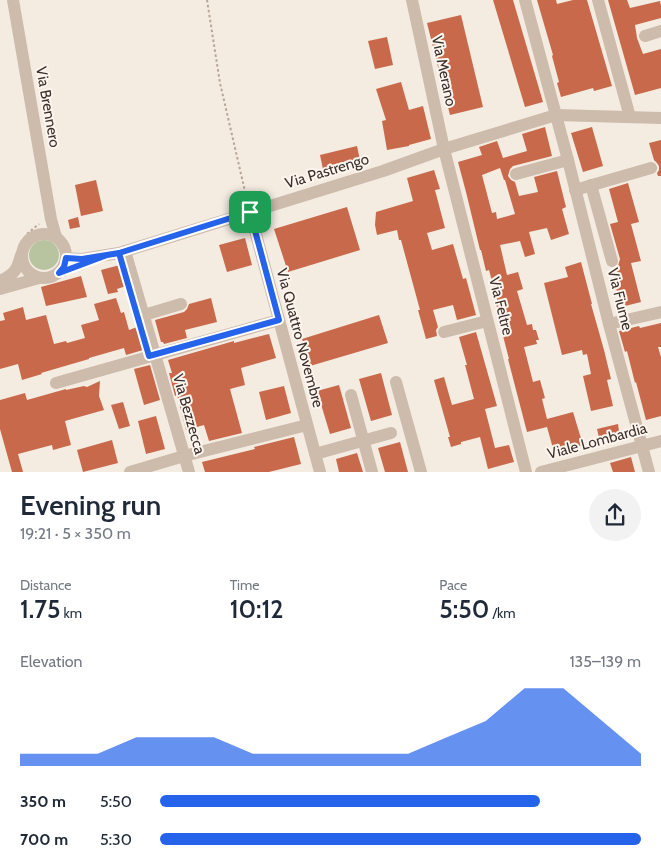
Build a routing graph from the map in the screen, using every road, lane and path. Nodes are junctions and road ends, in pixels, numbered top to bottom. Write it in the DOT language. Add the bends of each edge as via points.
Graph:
graph roads {
  1 [pos="13,0"];
  2 [pos="207,0"];
  3 [pos="412,0"];
  4 [pos="525,0"];
  5 [pos="598,0"];
  6 [pos="661,31"];
  7 [pos="645,36"];
  8 [pos="556,115"];
  9 [pos="630,117"];
  10 [pos="661,118"];
  11 [pos="444,149"];
  12 [pos="568,160"];
  13 [pos="651,168"];
  14 [pos="516,174"];
  15 [pos="591,185"];
  16 [pos="575,190"];
  17 [pos="250,212"];
  18 [pos="50,217"];
  19 [pos="32,237"];
  20 [pos="56,237"];
  21 [pos="20,251"];
  22 [pos="125,251"];
  23 [pos="107,255"];
  24 [pos="66,258"];
  25 [pos="612,260"];
  26 [pos="59,273"];
  27 [pos="39,278"];
  28 [pos="0,282"];
  29 [pos="0,289"];
  30 [pos="181,304"];
  31 [pos="661,312"];
  32 [pos="144,315"];
  33 [pos="279,320"];
  34 [pos="488,321"];
  35 [pos="609,324"];
  36 [pos="444,332"];
  37 [pos="155,355"];
  38 [pos="396,382"];
  39 [pos="56,383"];
  40 [pos="351,395"];
  41 [pos="307,425"];
  42 [pos="390,433"];
  43 [pos="363,440"];
  44 [pos="661,441"];
  45 [pos="642,446"];
  46 [pos="315,454"];
  47 [pos="184,456"];
  48 [pos="130,472"];
  49 [pos="189,472"];
  50 [pos="320,472"];
  51 [pos="372,472"];
  52 [pos="421,472"];
  53 [pos="526,472"];
  54 [pos="541,472"];
  55 [pos="649,472"];
  1 -- 18 [label="street, Via Brennero"];
  2 -- 17 [label="path" via="220,83"];
  3 -- 11 [label="street, Via Merano"];
  4 -- 8 [label="street"];
  5 -- 9 [label="street"];
  6 -- 7 [label="street"];
  8 -- 9 [label="street, Via Pastrengo"];
  8 -- 11 [label="street, Via Pastrengo"];
  8 -- 12 [label="street, Via Fiume"];
  9 -- 10 [label="street, Via Pastrengo"];
  11 -- 17 [label="street, Via Pastrengo"];
  11 -- 34 [label="street, Via Feltre"];
  12 -- 14 [label="street"];
  12 -- 16 [label="street, Via Fiume"];
  13 -- 15 [label="street"];
  15 -- 16 [label="street"];
  15 -- 25 [label="street"];
  16 -- 35 [label="street, Via Fiume"];
  17 -- 22 [label="street, Via Pastrengo"];
  17 -- 33 [label="street, Via Quattro Novembre"];
  18 -- 19 [label="street"];
  18 -- 20 [label="street, Via Brennero"];
  18 -- 21 [label="path" via="39,217 40,223 24,238"];
  19 -- 20 [label="street" via="49,234"];
  19 -- 21 [label="street"];
  20 -- 24 [label="street" via="62,242"];
  21 -- 27 [label="street" via="25,268"];
  21 -- 28 [label="street" via="18,268"];
  22 -- 23 [label="street, Via Pastrengo"];
  22 -- 32 [label="street, Via Bezzecca"];
  23 -- 24 [label="street, Via Pastrengo"];
  23 -- 26 [label="street, Via Pastrengo"];
  24 -- 26 [label="street"];
  26 -- 27 [label="street"];
  27 -- 29 [label="street"];
  30 -- 32 [label="street"];
  31 -- 35 [label="street"];
  32 -- 37 [label="street, Via Bezzecca"];
  33 -- 37 [label="street"];
  33 -- 41 [label="street, Via Quattro Novembre"];
  34 -- 36 [label="street"];
  34 -- 53 [label="street, Via Feltre"];
  35 -- 45 [label="street, Via Fiume"];
  37 -- 39 [label="street"];
  37 -- 47 [label="street, Via Bezzecca"];
  38 -- 52 [label="street"];
  40 -- 43 [label="street"];
  41 -- 46 [label="street, Via Quattro Novembre"];
  41 -- 47 [label="street"];
  42 -- 43 [label="street"];
  43 -- 46 [label="street"];
  43 -- 51 [label="street"];
  44 -- 45 [label="street, Viale Lombardia"];
  45 -- 54 [label="street, Viale Lombardia"];
  45 -- 55 [label="street, Via Fiume"];
  46 -- 50 [label="street, Via Quattro Novembre"];
  47 -- 48 [label="street"];
  47 -- 49 [label="street, Via Bezzecca"];
}
